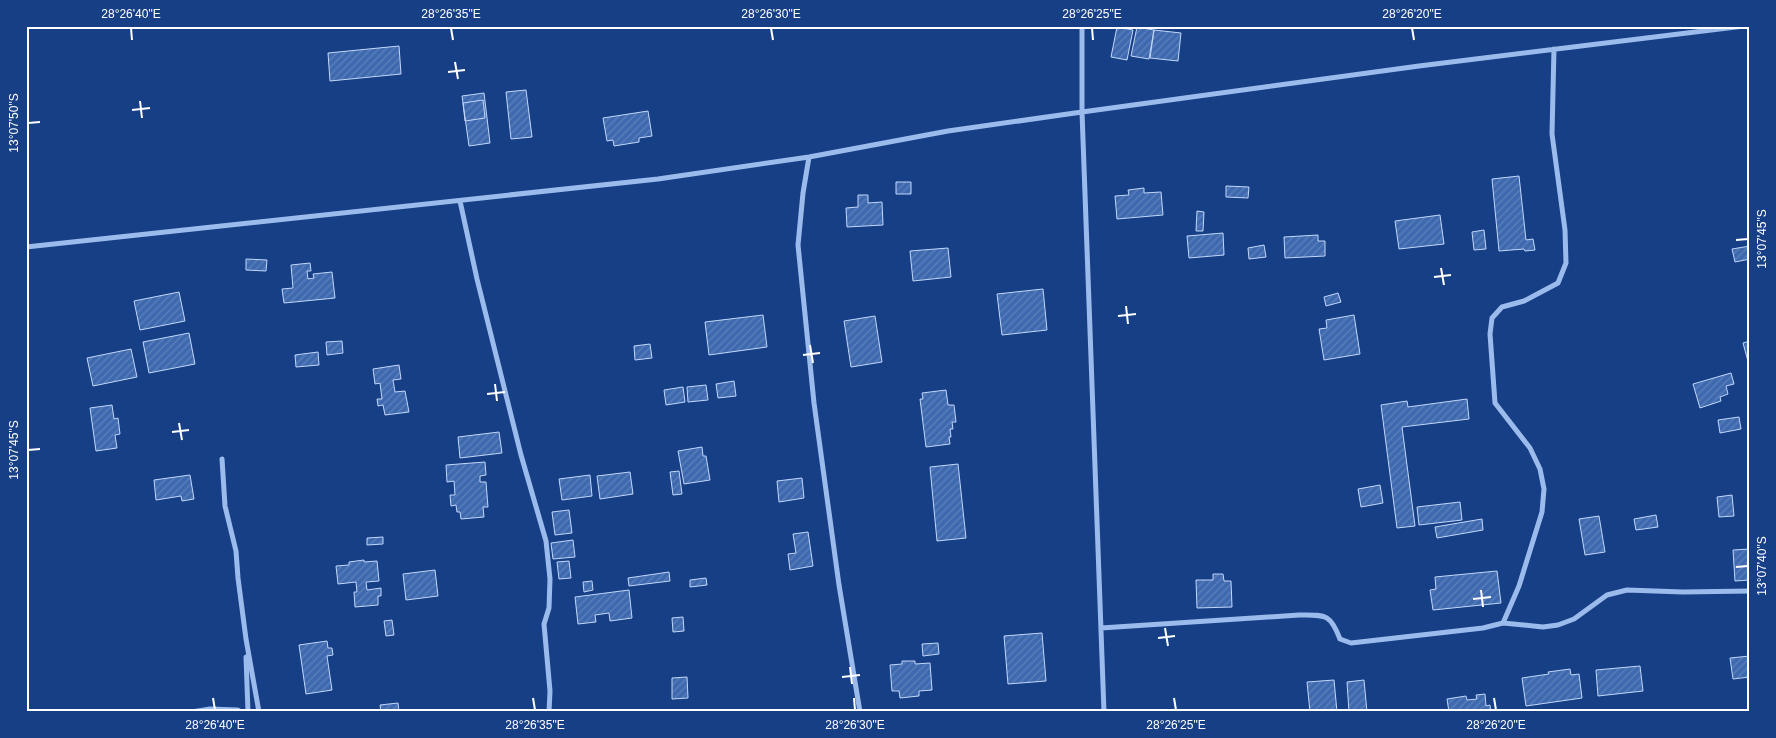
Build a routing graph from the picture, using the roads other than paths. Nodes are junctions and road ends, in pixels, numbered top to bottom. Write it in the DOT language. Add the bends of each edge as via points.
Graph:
graph roads {
  1 [pos="1082,26"];
  2 [pos="1744,26"];
  3 [pos="1554,49"];
  4 [pos="1082,112"];
  5 [pos="809,157"];
  6 [pos="460,201"];
  7 [pos="26,247"];
  8 [pos="222,459"];
  9 [pos="1750,591"];
  10 [pos="1503,623"];
  11 [pos="1101,628"];
  12 [pos="246,639"];
  13 [pos="192,712"];
  14 [pos="241,712"];
  15 [pos="248,712"];
  16 [pos="259,712"];
  17 [pos="550,712"];
  18 [pos="860,712"];
  19 [pos="1104,712"];
  1 -- 4 [label="street"];
  2 -- 3 [label="street"];
  3 -- 4 [label="street"];
  3 -- 10 [label="street" via="1552,134 1565,230 1566,263 1558,283 1524,301 1502,307 1492,318 1490,334 1495,403 1530,448 1540,469 1544,489 1542,512 1519,586"];
  4 -- 5 [label="street" via="948,131"];
  4 -- 11 [label="street"];
  5 -- 6 [label="street" via="658,179"];
  5 -- 18 [label="street" via="798,245 816,413"];
  6 -- 7 [label="street"];
  6 -- 17 [label="street" via="521,455 546,541 550,579 549,608 544,624"];
  8 -- 12 [label="street" via="225,506 236,550"];
  9 -- 10 [label="street" via="1628,590 1607,595 1574,620 1558,625 1543,627"];
  10 -- 11 [label="street" via="1351,643 1340,639 1330,618 1319,615"];
  11 -- 19 [label="street"];
  12 -- 15 [label="street"];
  12 -- 16 [label="street"];
  13 -- 14 [label="street" via="210,709"];
}
